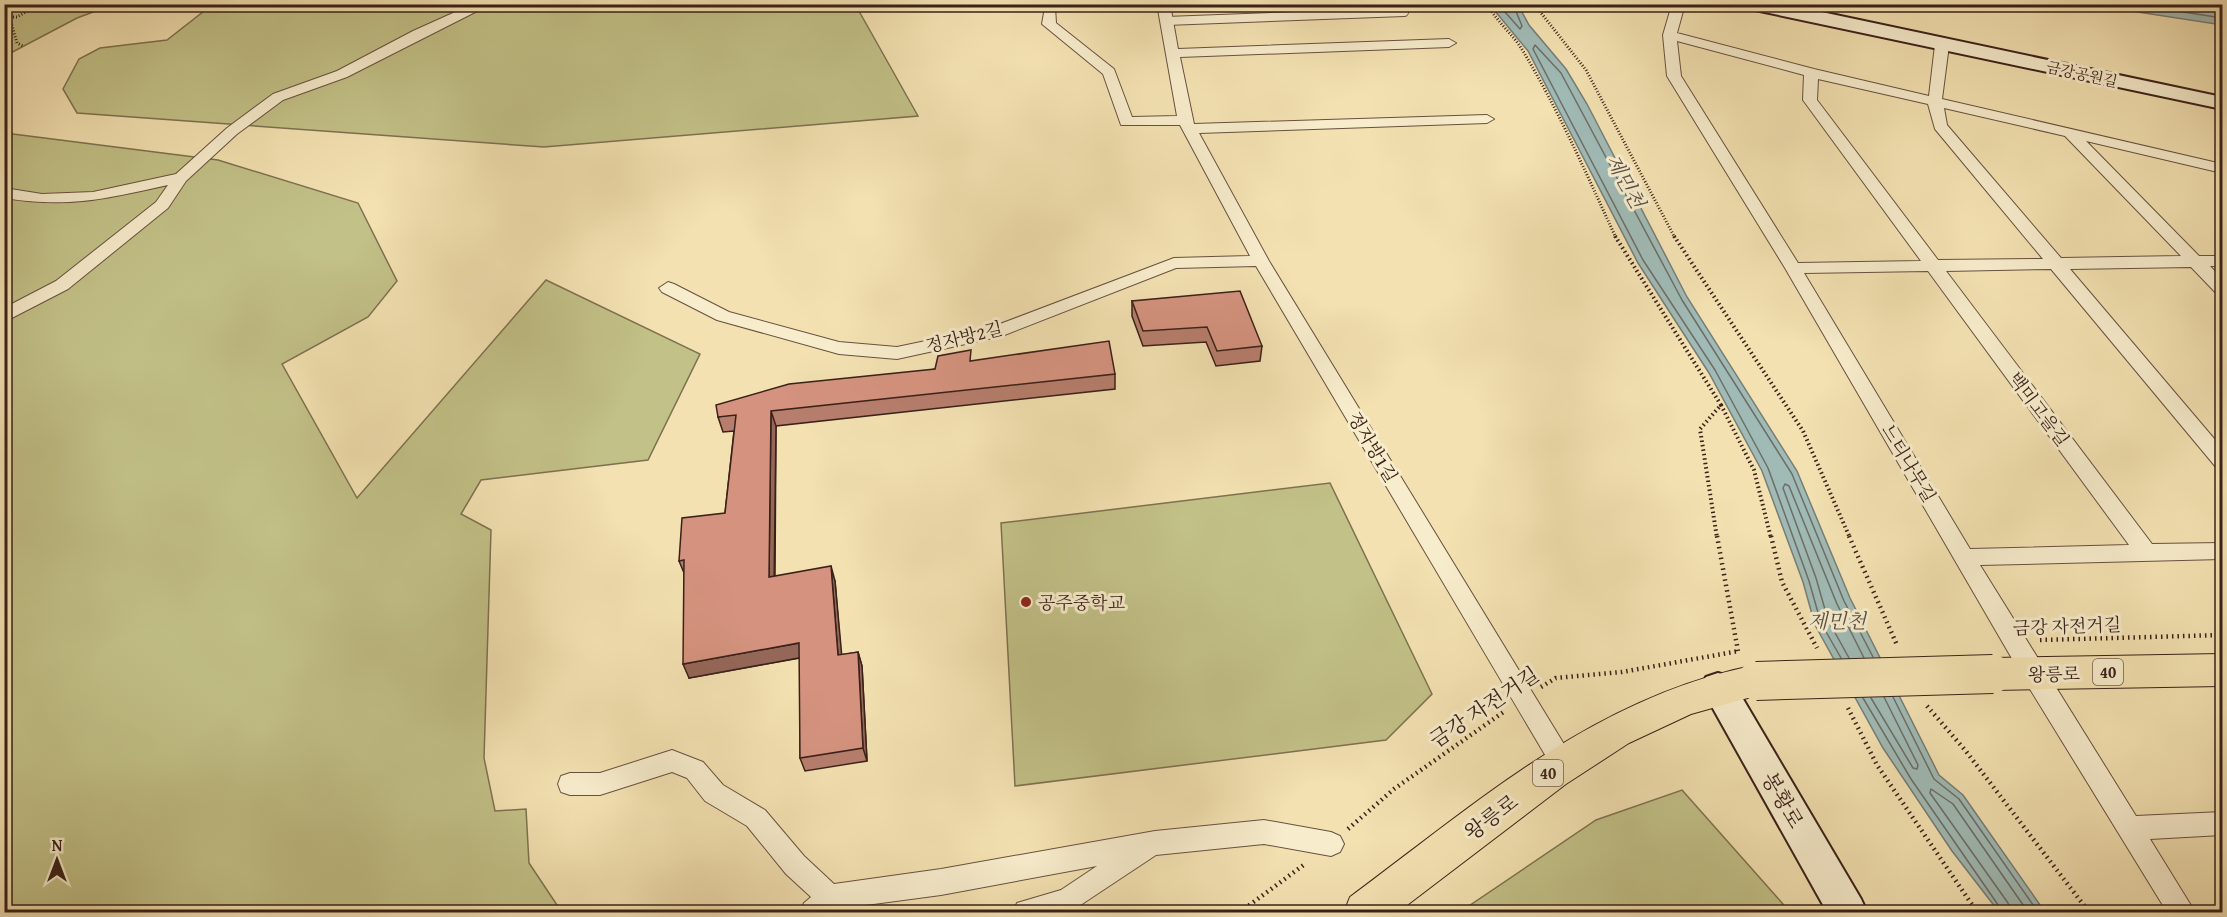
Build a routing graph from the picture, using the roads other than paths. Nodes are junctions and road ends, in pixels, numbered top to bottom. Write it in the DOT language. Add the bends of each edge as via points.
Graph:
graph roads {
  1 [pos="485,4"];
  2 [pos="1679,4"];
  3 [pos="1755,4"];
  4 [pos="1050,10"];
  5 [pos="1404,12"];
  6 [pos="1164,13"];
  7 [pos="1670,35"];
  8 [pos="1449,43"];
  9 [pos="1942,45"];
  10 [pos="1172,53"];
  11 [pos="1811,73"];
  12 [pos="1935,101"];
  13 [pos="2223,103"];
  14 [pos="1487,119"];
  15 [pos="1187,125"];
  16 [pos="2070,133"];
  17 [pos="2223,168"];
  18 [pos="181,178"];
  19 [pos="4,193"];
  20 [pos="1261,261"];
  21 [pos="2223,261"];
  22 [pos="2195,262"];
  23 [pos="2055,263"];
  24 [pos="1932,266"];
  25 [pos="1793,268"];
  26 [pos="668,288"];
  27 [pos="2223,289"];
  28 [pos="4,316"];
  29 [pos="2223,461"];
  30 [pos="2223,551"];
  31 [pos="2146,552"];
  32 [pos="1964,557"];
  33 [pos="2223,670"];
  34 [pos="2033,674"];
  35 [pos="1718,687"];
  36 [pos="1563,762"];
  37 [pos="570,784"];
  38 [pos="2223,823"];
  39 [pos="2129,828"];
  40 [pos="1155,843"];
  41 [pos="1331,844"];
  42 [pos="821,905"];
  43 [pos="1026,912"];
  44 [pos="1365,912"];
  45 [pos="1848,912"];
  46 [pos="2182,912"];
  1 -- 18 [label="street" via="342,74 278,97 232,131"];
  2 -- 7 [label="street, 느티나무길"];
  3 -- 9 [label="main road, 금강공원길"];
  4 -- 15 [label="street" via="1049,24 1109,72 1125,122"];
  5 -- 6 [label="lane"];
  6 -- 10 [label="street, 정자방1길"];
  7 -- 11 [label="street"];
  7 -- 25 [label="street, 느티나무길" via="1674,76"];
  8 -- 10 [label="street"];
  9 -- 12 [label="street"];
  9 -- 13 [label="main road, 금강공원길"];
  10 -- 15 [label="street, 정자방1길"];
  11 -- 12 [label="street"];
  11 -- 24 [label="street, 백미고을길" via="1810,100"];
  12 -- 16 [label="street"];
  12 -- 23 [label="street" via="1940,126"];
  14 -- 15 [label="street"];
  15 -- 20 [label="street, 정자방1길"];
  16 -- 17 [label="street"];
  16 -- 22 [label="street"];
  18 -- 19 [label="street" via="93,197 42,199"];
  18 -- 28 [label="street" via="162,205 62,285"];
  20 -- 26 [label="street, 정자방2길" via="1174,264 996,332 897,353 839,348 723,316"];
  20 -- 36 [label="street, 정자방1길"];
  21 -- 22 [label="street"];
  22 -- 23 [label="street"];
  22 -- 27 [label="street"];
  23 -- 24 [label="street"];
  23 -- 29 [label="street"];
  24 -- 25 [label="street"];
  24 -- 31 [label="street, 백미고을길"];
  25 -- 32 [label="street, 느티나무길"];
  30 -- 31 [label="street"];
  31 -- 32 [label="street"];
  32 -- 34 [label="street, 느티나무길"];
  33 -- 34 [label="main road, 왕릉로 / 40"];
  34 -- 35 [label="main road, 왕릉로 / 40, bridge" via="1747,661"];
  34 -- 39 [label="street, 느티나무길"];
  35 -- 36 [label="main road, 왕릉로 / 40" via="1641,715"];
  35 -- 45 [label="main road, 봉황로"];
  36 -- 44 [label="main road, 왕릉로 / 40"];
  37 -- 42 [label="street" via="600,784 672,761 694,770 714,793 756,818 795,865"];
  38 -- 39 [label="street"];
  39 -- 46 [label="street, 느티나무길"];
  40 -- 41 [label="street" via="1264,832"];
  40 -- 42 [label="street"];
  40 -- 43 [label="street" via="1067,901"];
}
